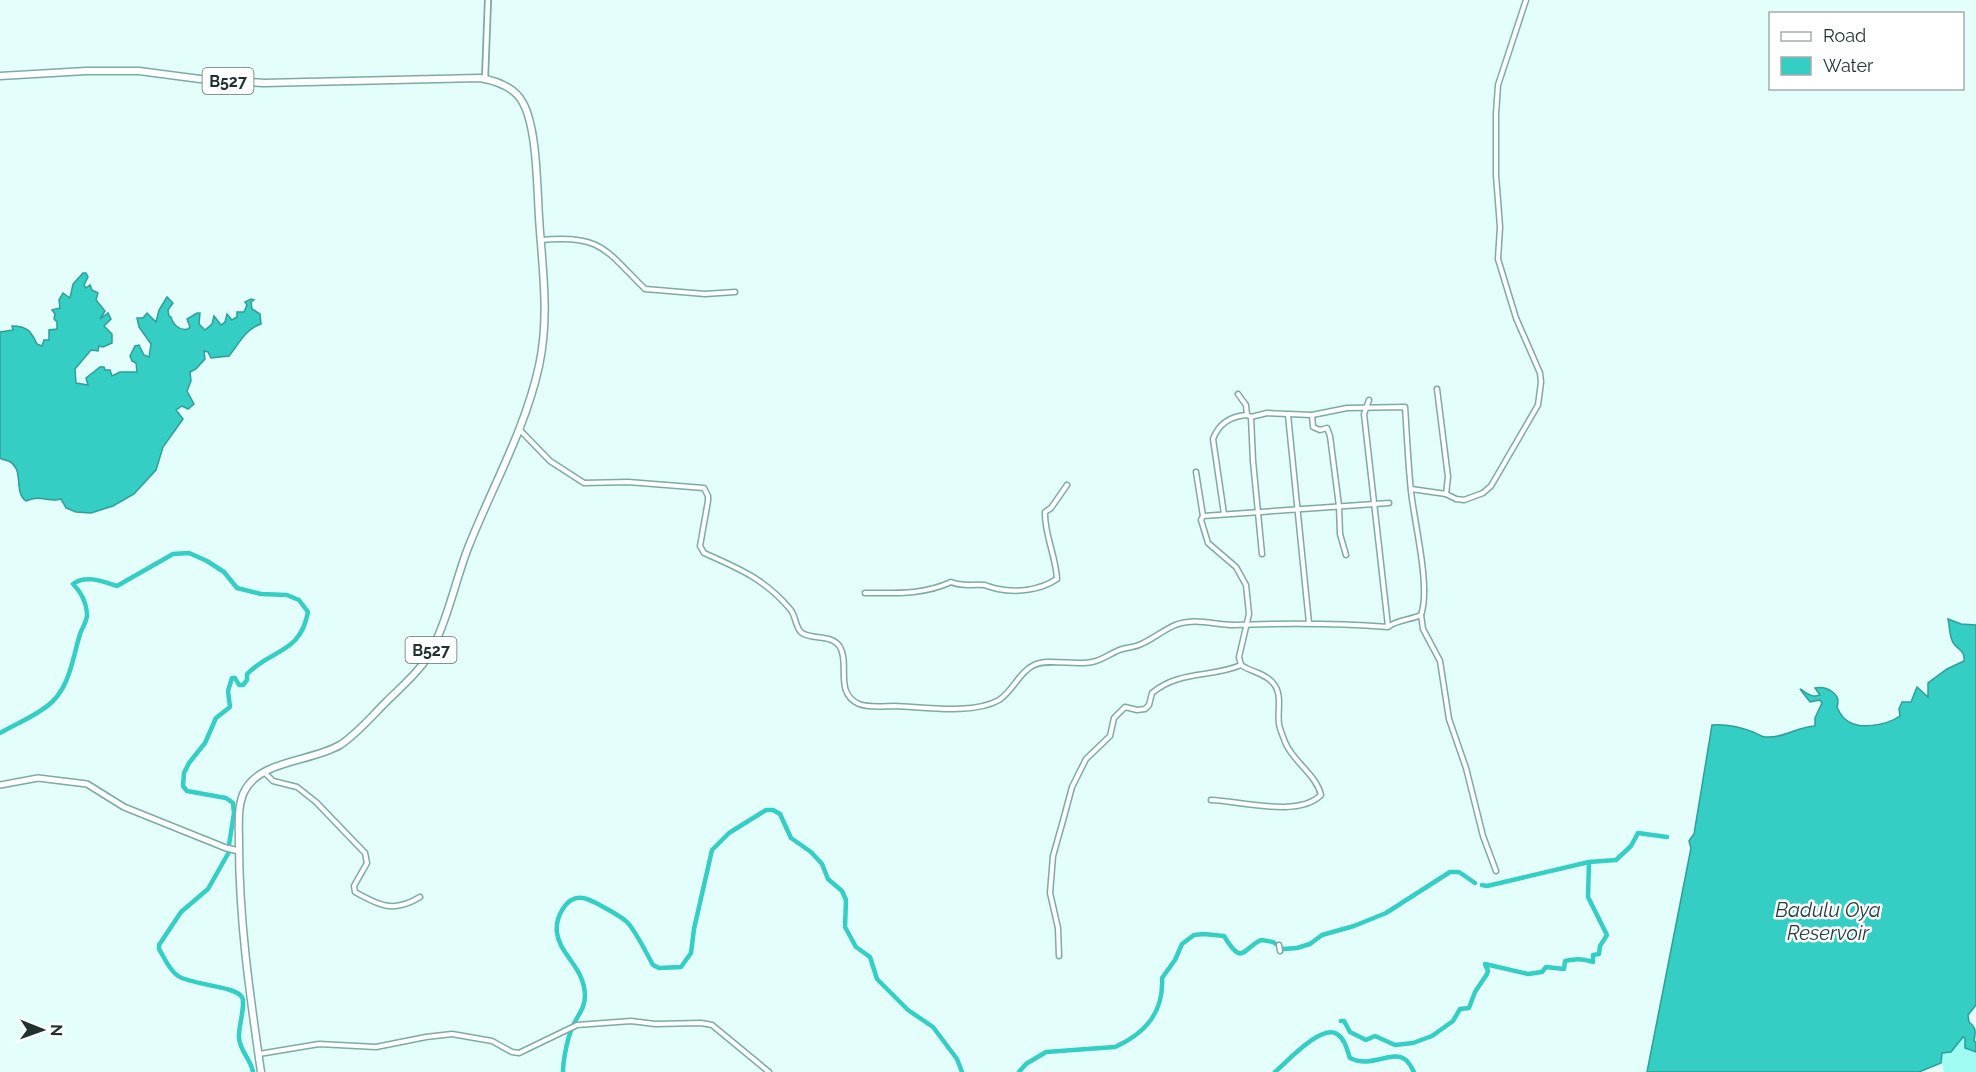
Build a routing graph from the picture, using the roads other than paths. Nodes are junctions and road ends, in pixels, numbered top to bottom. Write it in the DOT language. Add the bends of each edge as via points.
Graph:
graph roads {
  1 [pos="488,0"];
  2 [pos="1526,0"];
  3 [pos="0,76"];
  4 [pos="485,79"];
  5 [pos="541,240"];
  6 [pos="735,292"];
  7 [pos="1437,389"];
  8 [pos="1238,394"];
  9 [pos="1369,400"];
  10 [pos="1365,408"];
  11 [pos="1287,415"];
  12 [pos="1312,415"];
  13 [pos="1249,416"];
  14 [pos="519,429"];
  15 [pos="1196,472"];
  16 [pos="1067,485"];
  17 [pos="1411,489"];
  18 [pos="1446,494"];
  19 [pos="1389,504"];
  20 [pos="1375,505"];
  21 [pos="1339,506"];
  22 [pos="1298,510"];
  23 [pos="1259,512"];
  24 [pos="1224,514"];
  25 [pos="1203,516"];
  26 [pos="1262,554"];
  27 [pos="1346,555"];
  28 [pos="865,593"];
  29 [pos="1421,615"];
  30 [pos="1309,622"];
  31 [pos="1245,624"];
  32 [pos="1388,627"];
  33 [pos="1241,665"];
  34 [pos="264,772"];
  35 [pos="0,785"];
  36 [pos="1211,800"];
  37 [pos="239,851"];
  38 [pos="1496,871"];
  39 [pos="420,897"];
  40 [pos="1059,956"];
  41 [pos="259,1054"];
  42 [pos="261,1072"];
  43 [pos="769,1072"];
  1 -- 4 [label="street"];
  2 -- 18 [label="street" via="1498,85 1498,259 1516,318 1540,373 1538,405 1491,486 1464,500"];
  3 -- 4 [label="main road, B527" via="139,71 264,83"];
  4 -- 5 [label="main road, B527" via="508,87 526,110"];
  5 -- 6 [label="street" via="576,238 603,248 645,290"];
  5 -- 14 [label="main road, B527" via="544,338 534,387"];
  7 -- 18 [label="street" via="1448,477"];
  8 -- 13 [label="street"];
  9 -- 10 [label="street"];
  10 -- 12 [label="street"];
  10 -- 17 [label="street" via="1405,408"];
  10 -- 20 [label="street"];
  11 -- 12 [label="street"];
  11 -- 13 [label="street" via="1267,412"];
  11 -- 22 [label="street"];
  12 -- 21 [label="street" via="1313,427 1328,430"];
  13 -- 23 [label="street"];
  13 -- 24 [label="street" via="1236,416 1225,422 1216,429 1213,439"];
  14 -- 31 [label="street" via="550,461 584,483 704,488 708,501 700,546 704,553 767,584 792,610 803,633 838,644 844,685 849,697 861,705 941,710 983,706 1002,698 1022,674 1038,663 1094,662 1187,621"];
  14 -- 34 [label="main road, B527" via="466,551 433,648 420,667 346,741 327,752"];
  15 -- 25 [label="street"];
  16 -- 28 [label="street" via="1045,512 1057,574 1057,579 1048,584 1035,589 998,590 951,582 935,590"];
  17 -- 18 [label="street"];
  17 -- 29 [label="street" via="1423,578"];
  19 -- 20 [label="street"];
  20 -- 21 [label="street"];
  20 -- 32 [label="street"];
  21 -- 22 [label="street"];
  21 -- 27 [label="street"];
  22 -- 23 [label="street"];
  22 -- 30 [label="street"];
  23 -- 24 [label="street"];
  23 -- 26 [label="street"];
  24 -- 25 [label="street"];
  25 -- 31 [label="street" via="1208,543 1236,567 1246,585 1249,614"];
  29 -- 32 [label="street"];
  29 -- 38 [label="street" via="1423,629 1440,661 1449,719"];
  30 -- 31 [label="street"];
  30 -- 32 [label="street"];
  31 -- 33 [label="street"];
  33 -- 36 [label="street" via="1275,684 1284,741 1321,795 1314,802 1272,807"];
  33 -- 40 [label="street" via="1168,682 1152,693 1145,709 1125,707 1114,718 1110,736 1086,759 1072,787 1053,855 1050,893"];
  34 -- 37 [label="main road, B527" via="249,783 241,800"];
  34 -- 39 [label="street" via="273,781 297,787 316,802 365,854 368,860 354,886 355,892 387,907 398,907"];
  35 -- 37 [label="main road" via="38,778 87,784 124,807"];
  37 -- 41 [label="main road, B527" via="242,930"];
  41 -- 42 [label="main road, B527"];
  41 -- 43 [label="street" via="319,1044 376,1047 452,1034 492,1041 519,1053 573,1026 631,1021 701,1023 712,1025"];
}
